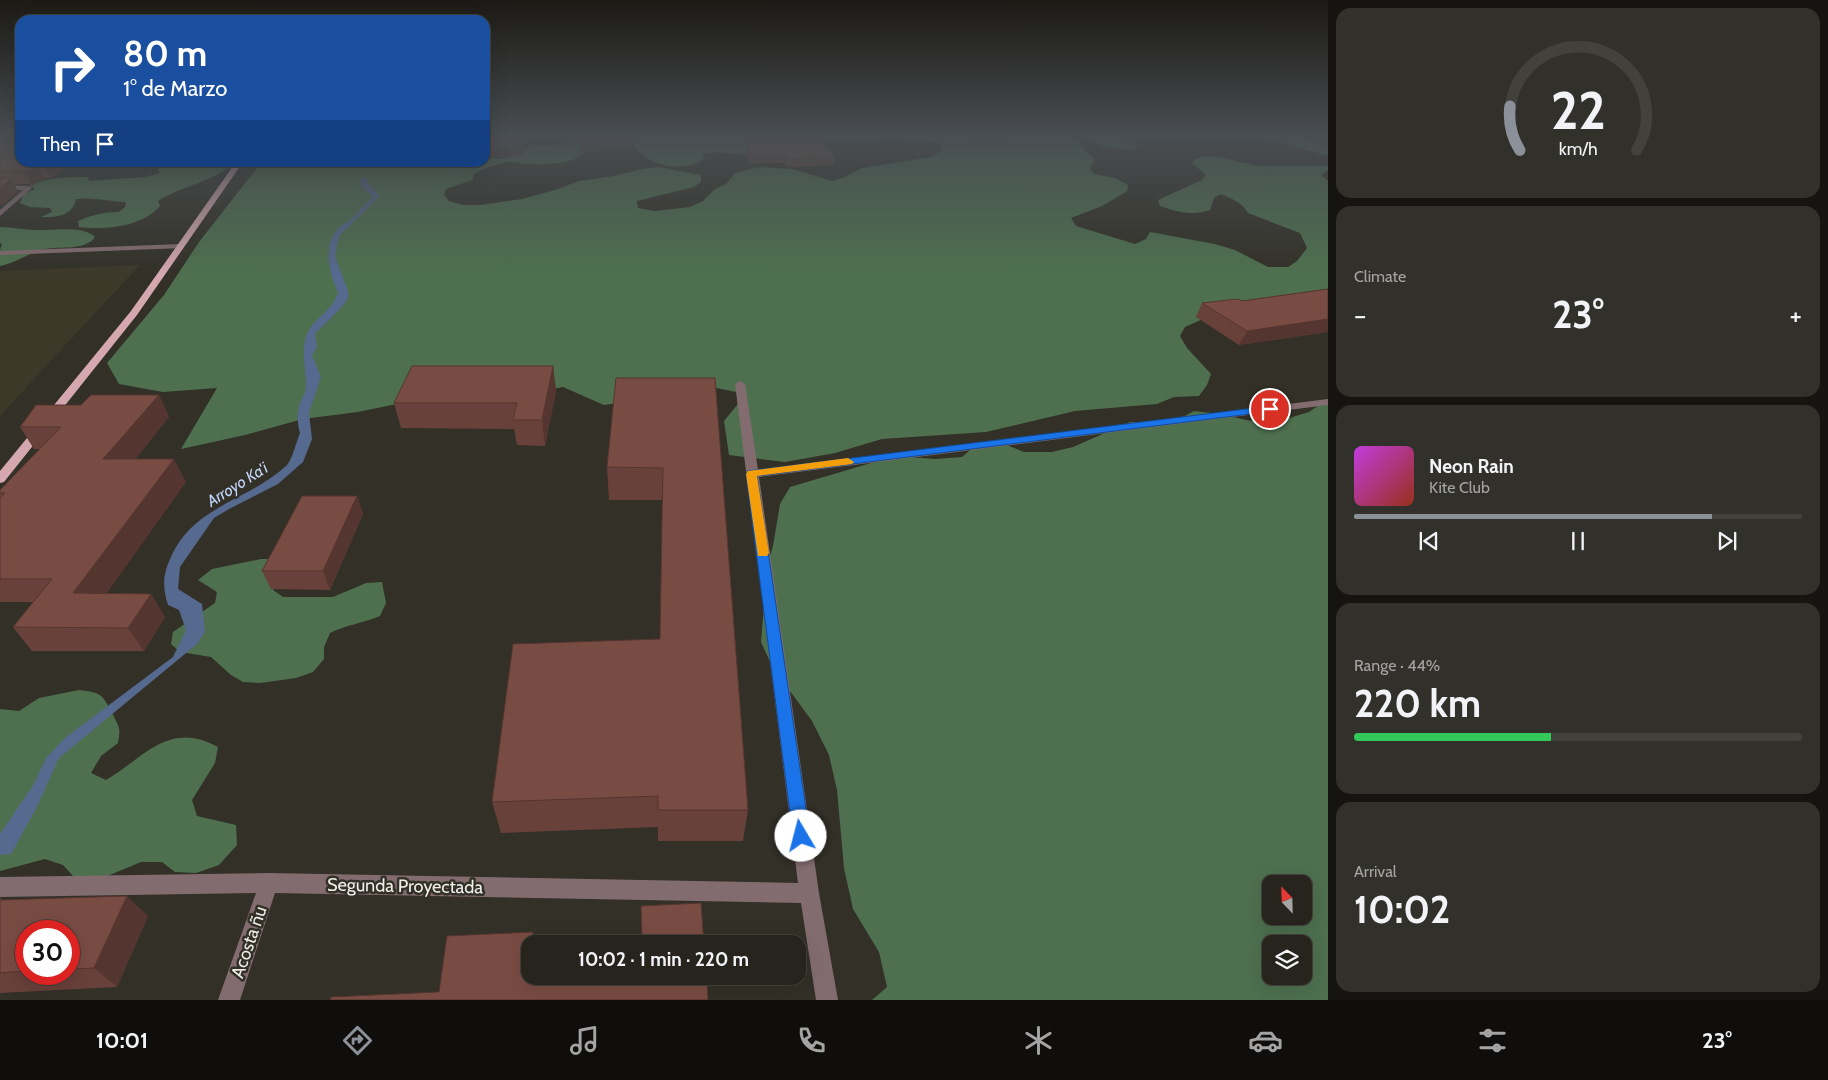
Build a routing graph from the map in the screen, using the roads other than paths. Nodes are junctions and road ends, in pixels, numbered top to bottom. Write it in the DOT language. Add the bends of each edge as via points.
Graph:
graph roads {
  1 [pos="225,183"];
  2 [pos="0,187"];
  3 [pos="0,214"];
  4 [pos="180,246"];
  5 [pos="0,253"];
  6 [pos="740,384"];
  7 [pos="1328,402"];
  8 [pos="752,474"];
  9 [pos="0,479"];
  10 [pos="269,883"];
  11 [pos="0,887"];
  12 [pos="809,893"];
  13 [pos="229,1000"];
  14 [pos="827,1000"];
  1 -- 4 [label="main road"];
  2 -- 3 [label="street" via="29,188"];
  4 -- 5 [label="street"];
  4 -- 9 [label="main road" via="134,313"];
  6 -- 8 [label="street"];
  7 -- 8 [label="street"];
  8 -- 12 [label="street"];
  10 -- 11 [label="street, Segunda Proyectada"];
  10 -- 12 [label="street, Segunda Proyectada"];
  10 -- 13 [label="street, Acosta ñu"];
  12 -- 14 [label="street"];
}
